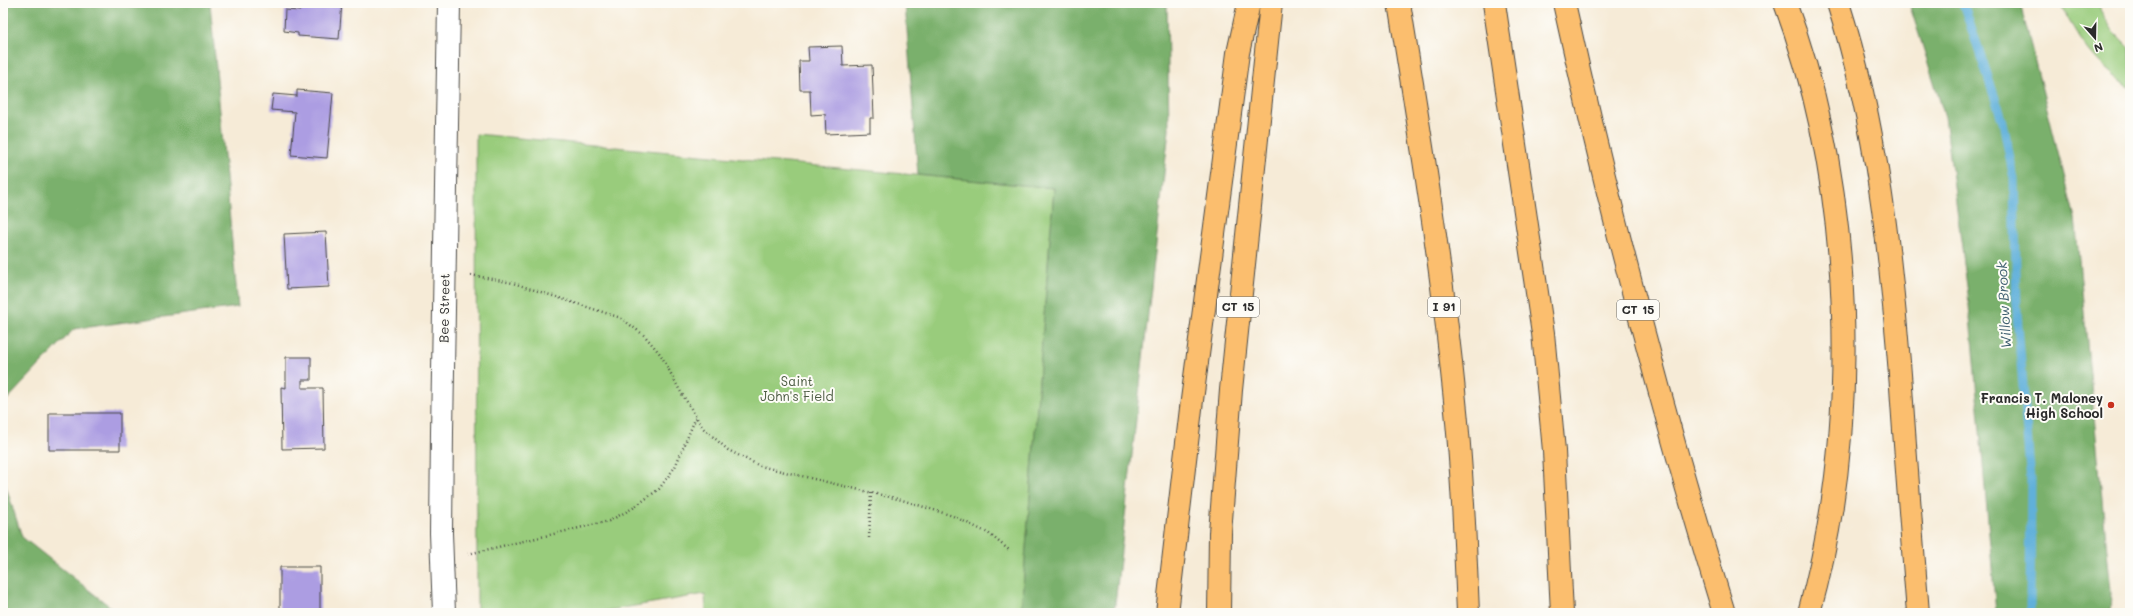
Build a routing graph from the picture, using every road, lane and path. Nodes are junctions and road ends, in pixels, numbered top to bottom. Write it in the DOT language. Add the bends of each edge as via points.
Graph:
graph roads {
  1 [pos="448,3"];
  2 [pos="1249,3"];
  3 [pos="1271,3"];
  4 [pos="1399,3"];
  5 [pos="1494,3"];
  6 [pos="1564,3"];
  7 [pos="1785,3"];
  8 [pos="1838,3"];
  9 [pos="444,273"];
  10 [pos="696,417"];
  11 [pos="870,492"];
  12 [pos="869,538"];
  13 [pos="1009,550"];
  14 [pos="442,559"];
  15 [pos="1809,611"];
  16 [pos="444,613"];
  17 [pos="1168,613"];
  18 [pos="1219,613"];
  19 [pos="1468,613"];
  20 [pos="1562,613"];
  21 [pos="1724,613"];
  22 [pos="1918,613"];
  1 -- 9 [label="street, Bee Street"];
  2 -- 17 [label="highway" via="1238,54 1191,408"];
  3 -- 18 [label="highway, CT 15" via="1230,390 1220,534"];
  4 -- 19 [label="highway, I 91" via="1435,235 1454,392"];
  5 -- 20 [label="highway" via="1543,333 1554,451"];
  6 -- 21 [label="highway, CT 15" via="1632,285 1686,488"];
  7 -- 15 [label="highway" via="1820,117 1834,208 1842,314 1842,382 1837,458 1827,531"];
  8 -- 22 [label="highway" via="1866,109 1884,218 1894,303"];
  9 -- 10 [label="path" via="513,283 621,318 645,336 661,355"];
  9 -- 14 [label="street, Bee Street"];
  10 -- 11 [label="path" via="703,428 728,450 760,466"];
  10 -- 14 [label="path" via="675,467 658,489 610,521"];
  11 -- 12 [label="path"];
  11 -- 13 [label="path" via="953,516 988,533"];
  14 -- 16 [label="street, Bee Street"];
}
